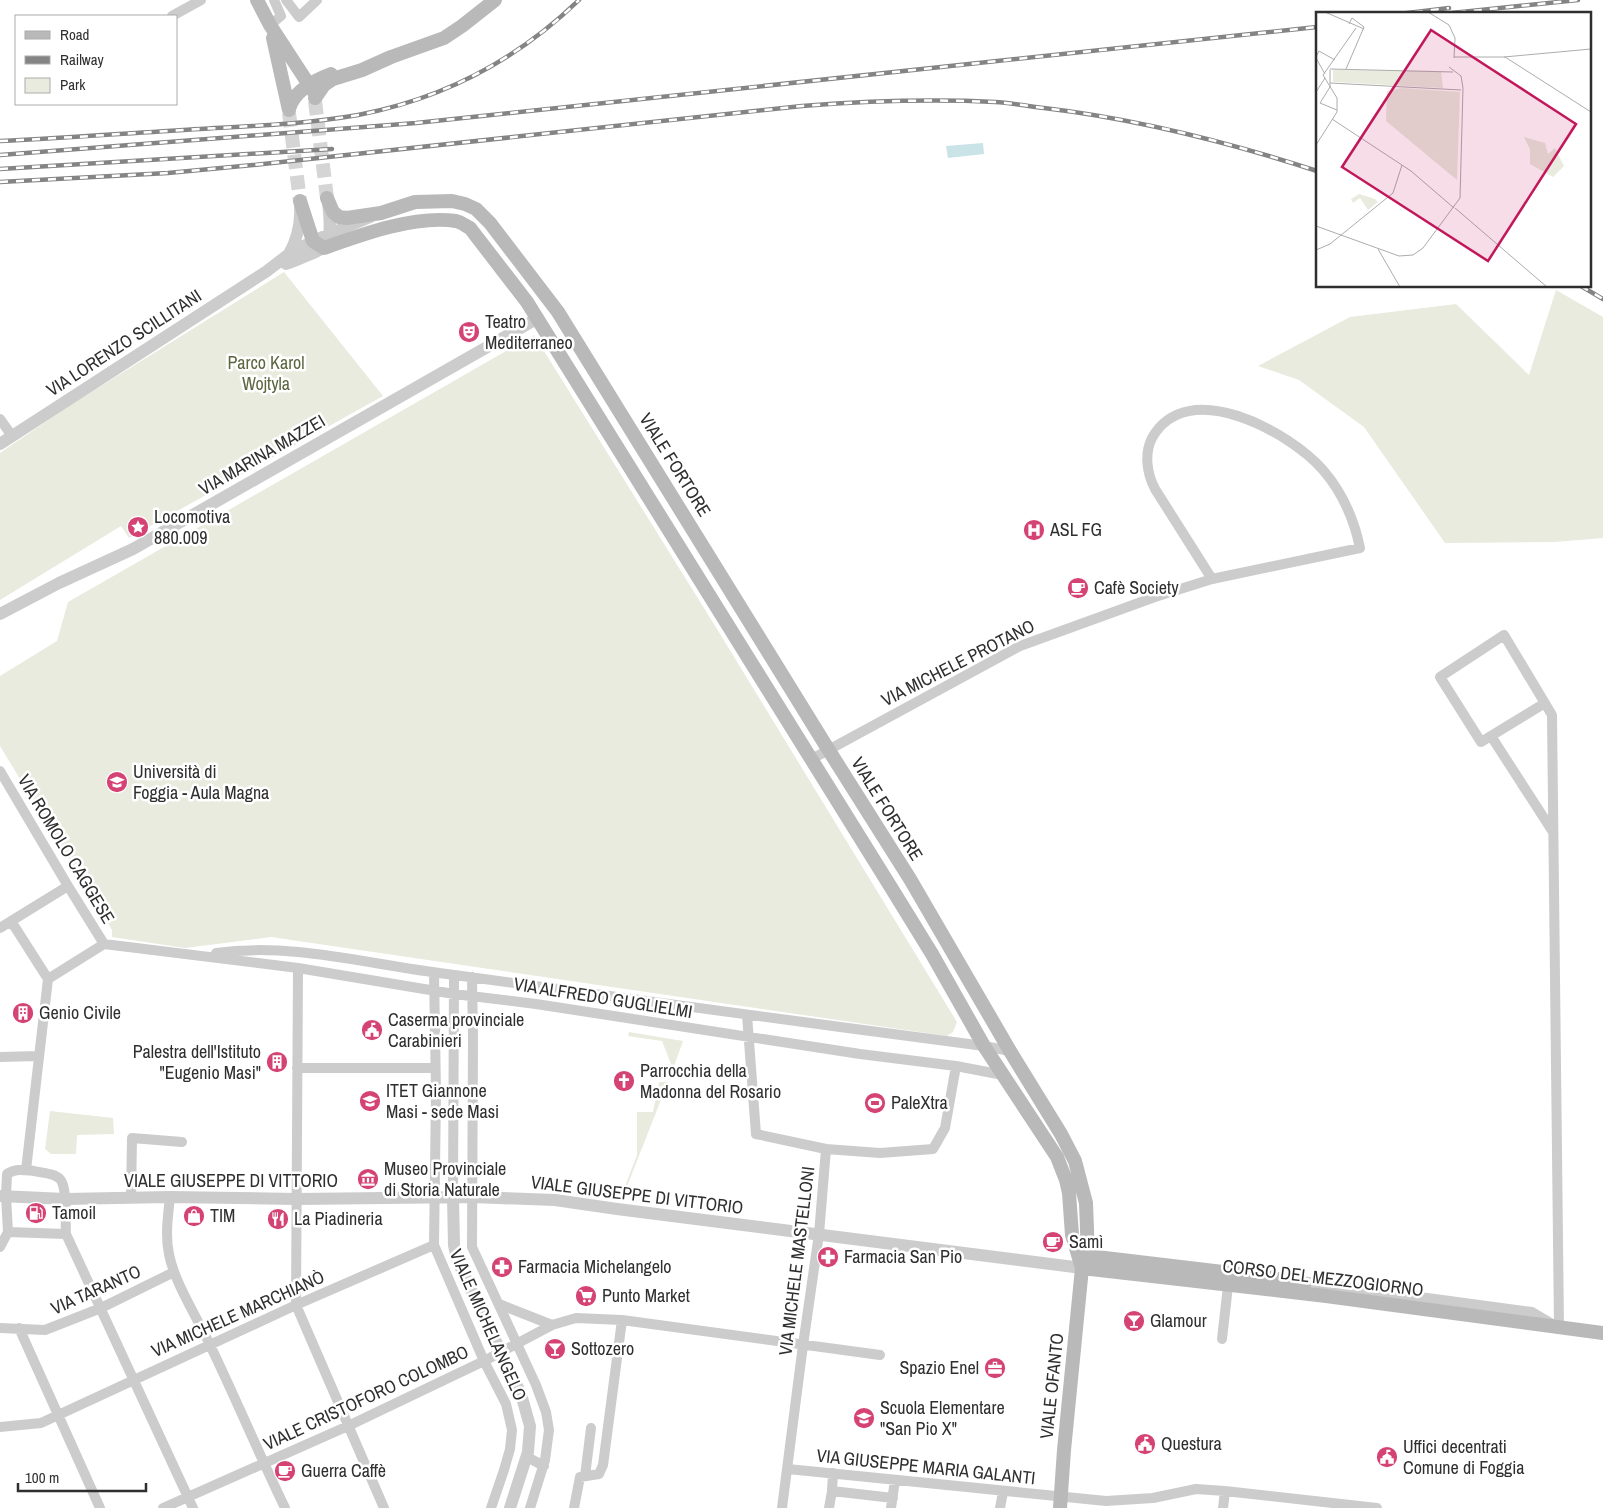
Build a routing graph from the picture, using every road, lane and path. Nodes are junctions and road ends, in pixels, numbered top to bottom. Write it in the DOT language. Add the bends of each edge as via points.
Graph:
graph roads {
  1 [pos="201,0"];
  2 [pos="257,0"];
  3 [pos="274,0"];
  4 [pos="286,0"];
  5 [pos="317,0"];
  6 [pos="495,0"];
  7 [pos="174,15"];
  8 [pos="270,25"];
  9 [pos="391,57"];
  10 [pos="294,64"];
  11 [pos="349,66"];
  12 [pos="309,85"];
  13 [pos="327,198"];
  14 [pos="300,201"];
  15 [pos="381,213"];
  16 [pos="330,234"];
  17 [pos="319,245"];
  18 [pos="289,254"];
  19 [pos="267,271"];
  20 [pos="558,312"];
  21 [pos="538,318"];
  22 [pos="0,419"];
  23 [pos="12,436"];
  24 [pos="0,444"];
  25 [pos="1212,579"];
  26 [pos="0,614"];
  27 [pos="1544,703"];
  28 [pos="1491,736"];
  29 [pos="828,749"];
  30 [pos="810,760"];
  31 [pos="0,771"];
  32 [pos="1553,833"];
  33 [pos="910,879"];
  34 [pos="68,886"];
  35 [pos="892,889"];
  36 [pos="11,922"];
  37 [pos="0,928"];
  38 [pos="104,944"];
  39 [pos="199,955"];
  40 [pos="374,963"];
  41 [pos="298,968"];
  42 [pos="434,973"];
  43 [pos="454,975"];
  44 [pos="472,977"];
  45 [pos="48,979"];
  46 [pos="370,980"];
  47 [pos="434,990"];
  48 [pos="454,994"];
  49 [pos="473,996"];
  50 [pos="747,1015"];
  51 [pos="750,1037"];
  52 [pos="984,1046"];
  53 [pos="1010,1051"];
  54 [pos="38,1056"];
  55 [pos="0,1057"];
  56 [pos="956,1066"];
  57 [pos="297,1068"];
  58 [pos="434,1068"];
  59 [pos="1003,1075"];
  60 [pos="182,1142"];
  61 [pos="826,1149"];
  62 [pos="26,1170"];
  63 [pos="3,1196"];
  64 [pos="435,1196"];
  65 [pos="453,1196"];
  66 [pos="472,1196"];
  67 [pos="170,1197"];
  68 [pos="131,1198"];
  69 [pos="65,1199"];
  70 [pos="297,1199"];
  71 [pos="8,1232"];
  72 [pos="66,1234"];
  73 [pos="819,1234"];
  74 [pos="434,1245"];
  75 [pos="0,1247"];
  76 [pos="1085,1262"];
  77 [pos="174,1272"];
  78 [pos="1274,1278"];
  79 [pos="1228,1286"];
  80 [pos="1389,1292"];
  81 [pos="1326,1296"];
  82 [pos="499,1304"];
  83 [pos="296,1305"];
  84 [pos="101,1308"];
  85 [pos="622,1320"];
  86 [pos="552,1325"];
  87 [pos="0,1328"];
  88 [pos="18,1328"];
  89 [pos="1559,1328"];
  90 [pos="1603,1333"];
  91 [pos="1222,1339"];
  92 [pos="517,1343"];
  93 [pos="210,1344"];
  94 [pos="803,1345"];
  95 [pos="501,1351"];
  96 [pos="880,1355"];
  97 [pos="484,1361"];
  98 [pos="134,1379"];
  99 [pos="58,1415"];
  100 [pos="348,1426"];
  101 [pos="0,1427"];
  102 [pos="591,1428"];
  103 [pos="527,1457"];
  104 [pos="263,1464"];
  105 [pos="544,1466"];
  106 [pos="788,1469"];
  107 [pos="833,1473"];
  108 [pos="585,1476"];
  109 [pos="895,1480"];
  110 [pos="832,1491"];
  111 [pos="1225,1491"];
  112 [pos="1003,1492"];
  113 [pos="188,1497"];
  114 [pos="892,1503"];
  115 [pos="1061,1503"];
  116 [pos="1351,1507"];
  117 [pos="100,1508"];
  118 [pos="163,1508"];
  119 [pos="193,1508"];
  120 [pos="285,1508"];
  121 [pos="384,1508"];
  122 [pos="491,1508"];
  123 [pos="510,1508"];
  124 [pos="530,1508"];
  125 [pos="574,1508"];
  126 [pos="782,1508"];
  127 [pos="829,1508"];
  128 [pos="1000,1508"];
  129 [pos="1223,1508"];
  130 [pos="1376,1508"];
  1 -- 7 [label="street"];
  2 -- 8 [label="main road"];
  3 -- 8 [label="street" via="281,16"];
  4 -- 5 [label="street" via="298,17"];
  6 -- 9 [label="main road" via="444,38"];
  8 -- 10 [label="main road"];
  8 -- 12 [label="main road" via="289,111 293,100"];
  9 -- 11 [label="main road"];
  9 -- 12 [label="main road" via="328,82 315,99"];
  10 -- 11 [label="main road" via="313,72"];
  10 -- 12 [label="main road"];
  11 -- 12 [label="main road"];
  13 -- 15 [label="main road" via="339,217"];
  13 -- 16 [label="street"];
  14 -- 17 [label="main road"];
  14 -- 18 [label="street" via="301,220 296,242"];
  15 -- 16 [label="street, VIALE FORTORE"];
  15 -- 20 [label="main road, VIALE FORTORE" via="415,202 452,201 476,210 490,223"];
  16 -- 17 [label="street, VIALE FORTORE"];
  17 -- 18 [label="street"];
  17 -- 19 [label="street"];
  17 -- 21 [label="main road" via="423,221 458,221 470,228 485,246"];
  18 -- 19 [label="street"];
  19 -- 23 [label="street, VIA LORENZO SCILLITANI"];
  20 -- 21 [label="main road"];
  20 -- 29 [label="main road, VIALE FORTORE"];
  21 -- 26 [label="street, VIA MARINA MAZZEI" via="133,549"];
  21 -- 30 [label="main road"];
  22 -- 23 [label="street"];
  23 -- 24 [label="street, VIA LORENZO SCILLITANI"];
  25 -- 25 [label="street, VIA MICHELE PROTANO" via="1360,548 1352,518 1339,492 1322,468 1300,448 1259,424 1221,412 1200,410 1178,415 1160,427 1150,442 1147,465 1154,489"];
  25 -- 29 [label="street, VIA MICHELE PROTANO" via="1020,646"];
  27 -- 28 [label="street"];
  27 -- 28 [label="street" via="1504,635 1440,677 1481,742"];
  27 -- 32 [label="street" via="1552,715"];
  28 -- 32 [label="street"];
  29 -- 30 [label="street, VIA MICHELE PROTANO"];
  29 -- 33 [label="main road, VIALE FORTORE"];
  30 -- 35 [label="main road"];
  31 -- 34 [label="street, VIA ROMOLO CAGGESE"];
  32 -- 89 [label="street"];
  33 -- 35 [label="main road, VIALE FORTORE"];
  33 -- 53 [label="main road, VIALE FORTORE"];
  34 -- 36 [label="street"];
  34 -- 38 [label="street, VIA ROMOLO CAGGESE"];
  35 -- 52 [label="main road"];
  36 -- 37 [label="street"];
  36 -- 45 [label="street"];
  38 -- 39 [label="street, VIA ALFREDO GUGLIELMI"];
  38 -- 45 [label="street"];
  39 -- 40 [label="street, VIA ALFREDO GUGLIELMI" via="244,949 300,951"];
  39 -- 41 [label="street, VIA ALFREDO GUGLIELMI"];
  40 -- 42 [label="street, VIA ALFREDO GUGLIELMI"];
  40 -- 46 [label="street"];
  41 -- 46 [label="street, VIA ALFREDO GUGLIELMI"];
  41 -- 57 [label="street"];
  42 -- 43 [label="street, VIA ALFREDO GUGLIELMI"];
  42 -- 47 [label="street, VIALE MICHELANGELO"];
  43 -- 44 [label="street, VIA ALFREDO GUGLIELMI"];
  43 -- 48 [label="street, VIALE MICHELANGELO"];
  44 -- 49 [label="street, VIALE MICHELANGELO"];
  44 -- 50 [label="street, VIA ALFREDO GUGLIELMI"];
  45 -- 54 [label="street"];
  46 -- 47 [label="street, VIA ALFREDO GUGLIELMI"];
  47 -- 48 [label="street, VIA ALFREDO GUGLIELMI"];
  47 -- 58 [label="street, VIALE MICHELANGELO"];
  48 -- 49 [label="street, VIA ALFREDO GUGLIELMI"];
  48 -- 65 [label="street, VIALE MICHELANGELO"];
  49 -- 51 [label="street, VIA ALFREDO GUGLIELMI"];
  49 -- 66 [label="street, VIALE MICHELANGELO"];
  50 -- 51 [label="street, VIA MICHELE MASTELLONI"];
  50 -- 52 [label="street, VIA ALFREDO GUGLIELMI"];
  51 -- 56 [label="street, VIA ALFREDO GUGLIELMI"];
  51 -- 61 [label="street, VIA MICHELE MASTELLONI" via="756,1134"];
  52 -- 53 [label="street, VIA ALFREDO GUGLIELMI"];
  52 -- 59 [label="main road"];
  53 -- 76 [label="main road, VIALE FORTORE" via="1075,1161 1086,1203"];
  54 -- 55 [label="street"];
  54 -- 62 [label="street"];
  56 -- 59 [label="street, VIA ALFREDO GUGLIELMI"];
  56 -- 61 [label="street" via="945,1128 933,1149 880,1153"];
  57 -- 58 [label="street"];
  57 -- 70 [label="street"];
  58 -- 64 [label="street, VIALE MICHELANGELO"];
  59 -- 76 [label="main road" via="1057,1157 1069,1193 1072,1235"];
  60 -- 68 [label="street" via="132,1138"];
  61 -- 73 [label="street, VIA MICHELE MASTELLONI"];
  62 -- 63 [label="street" via="14,1169 7,1174"];
  62 -- 69 [label="street" via="49,1174 60,1180"];
  63 -- 69 [label="street, VIALE GIUSEPPE DI VITTORIO"];
  63 -- 71 [label="street"];
  64 -- 65 [label="street, VIALE GIUSEPPE DI VITTORIO"];
  64 -- 70 [label="street, VIALE GIUSEPPE DI VITTORIO"];
  64 -- 74 [label="street, VIALE MICHELANGELO"];
  65 -- 66 [label="street, VIALE GIUSEPPE DI VITTORIO"];
  65 -- 95 [label="street, VIALE MICHELANGELO" via="454,1245 458,1260"];
  66 -- 73 [label="street, VIALE GIUSEPPE DI VITTORIO" via="555,1200"];
  66 -- 82 [label="street, VIALE MICHELANGELO" via="472,1247"];
  67 -- 68 [label="street, VIALE GIUSEPPE DI VITTORIO"];
  67 -- 70 [label="street, VIALE GIUSEPPE DI VITTORIO"];
  67 -- 77 [label="street" via="166,1237"];
  68 -- 69 [label="street, VIALE GIUSEPPE DI VITTORIO"];
  69 -- 72 [label="street"];
  70 -- 83 [label="street"];
  71 -- 72 [label="street"];
  71 -- 75 [label="street"];
  72 -- 84 [label="street"];
  73 -- 76 [label="street, VIALE GIUSEPPE DI VITTORIO"];
  73 -- 94 [label="street, VIA MICHELE MASTELLONI"];
  74 -- 83 [label="street, VIA MICHELE MARCHIANÒ"];
  74 -- 97 [label="street, VIALE MICHELANGELO"];
  76 -- 78 [label="main road, CORSO DEL MEZZOGIORNO"];
  76 -- 79 [label="main road, CORSO DEL MEZZOGIORNO"];
  76 -- 115 [label="main road, VIALE OFANTO"];
  77 -- 84 [label="street, VIA TARANTO"];
  77 -- 93 [label="street"];
  78 -- 80 [label="street, CORSO DEL MEZZOGIORNO"];
  78 -- 81 [label="main road"];
  79 -- 81 [label="main road, CORSO DEL MEZZOGIORNO"];
  79 -- 91 [label="street"];
  80 -- 81 [label="street"];
  80 -- 89 [label="street, CORSO DEL MEZZOGIORNO" via="1532,1312"];
  81 -- 89 [label="main road, CORSO DEL MEZZOGIORNO"];
  82 -- 86 [label="street"];
  82 -- 92 [label="street, VIALE MICHELANGELO"];
  83 -- 93 [label="street, VIA MICHELE MARCHIANÒ"];
  83 -- 100 [label="street"];
  84 -- 88 [label="street, VIA TARANTO" via="45,1330"];
  84 -- 98 [label="street"];
  85 -- 86 [label="street, VIALE CRISTOFORO COLOMBO" via="576,1318"];
  85 -- 94 [label="street, VIALE CRISTOFORO COLOMBO"];
  85 -- 108 [label="street" via="603,1465 599,1474"];
  86 -- 92 [label="street, VIALE CRISTOFORO COLOMBO"];
  87 -- 88 [label="street, VIA TARANTO"];
  88 -- 99 [label="street"];
  89 -- 90 [label="main road, CORSO DEL MEZZOGIORNO"];
  92 -- 95 [label="street, VIALE CRISTOFORO COLOMBO"];
  92 -- 105 [label="street, VIALE MICHELANGELO" via="546,1412 549,1430"];
  93 -- 98 [label="street, VIA MICHELE MARCHIANÒ"];
  93 -- 104 [label="street"];
  94 -- 96 [label="street, VIALE CRISTOFORO COLOMBO"];
  94 -- 106 [label="street, VIA MICHELE MASTELLONI"];
  95 -- 97 [label="street, VIALE CRISTOFORO COLOMBO"];
  95 -- 103 [label="street, VIALE MICHELANGELO" via="521,1394 530,1426"];
  97 -- 100 [label="street, VIALE CRISTOFORO COLOMBO"];
  97 -- 122 [label="street, VIALE MICHELANGELO" via="506,1404 512,1430 510,1449"];
  98 -- 99 [label="street, VIA MICHELE MARCHIANÒ"];
  98 -- 113 [label="street"];
  99 -- 101 [label="street, VIA MICHELE MARCHIANÒ" via="41,1423"];
  99 -- 117 [label="street"];
  100 -- 104 [label="street, VIALE CRISTOFORO COLOMBO"];
  100 -- 121 [label="street"];
  102 -- 108 [label="street"];
  103 -- 105 [label="street"];
  103 -- 123 [label="street, VIALE MICHELANGELO"];
  104 -- 113 [label="street, VIALE CRISTOFORO COLOMBO"];
  104 -- 120 [label="street"];
  105 -- 124 [label="street, VIALE MICHELANGELO"];
  106 -- 107 [label="street, VIA GIUSEPPE MARIA GALANTI"];
  106 -- 126 [label="street, VIA MICHELE MASTELLONI"];
  107 -- 109 [label="street, VIA GIUSEPPE MARIA GALANTI"];
  107 -- 110 [label="street"];
  108 -- 125 [label="street" via="580,1477"];
  109 -- 112 [label="street, VIA GIUSEPPE MARIA GALANTI"];
  109 -- 114 [label="street"];
  110 -- 114 [label="street"];
  110 -- 127 [label="street"];
  111 -- 115 [label="street, VIA GIUSEPPE MARIA GALANTI" via="1196,1489 1153,1498"];
  111 -- 116 [label="street, VIA GIUSEPPE MARIA GALANTI"];
  111 -- 129 [label="street"];
  112 -- 115 [label="street, VIA GIUSEPPE MARIA GALANTI"];
  112 -- 128 [label="street"];
  113 -- 118 [label="street, VIALE CRISTOFORO COLOMBO"];
  113 -- 119 [label="street"];
  116 -- 130 [label="street, VIA GIUSEPPE MARIA GALANTI"];
}
